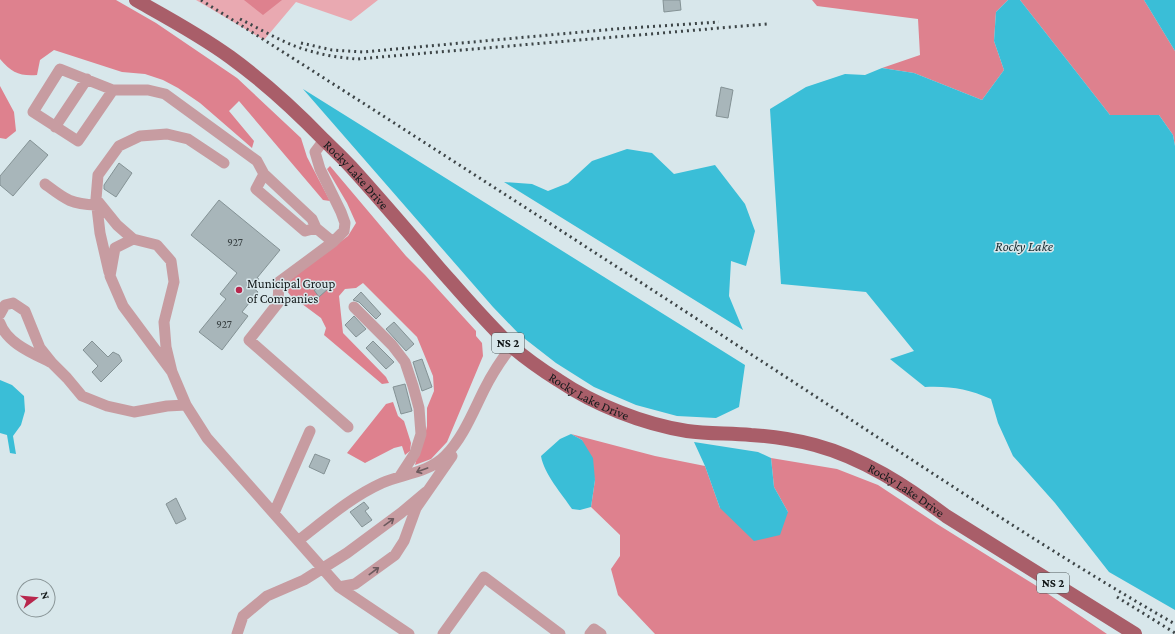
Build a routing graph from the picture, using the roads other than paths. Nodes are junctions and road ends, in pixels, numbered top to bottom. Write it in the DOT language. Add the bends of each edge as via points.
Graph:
graph roads {
  1 [pos="136,0"];
  2 [pos="87,79"];
  3 [pos="113,90"];
  4 [pos="55,127"];
  5 [pos="324,140"];
  6 [pos="224,163"];
  7 [pos="264,174"];
  8 [pos="45,184"];
  9 [pos="96,202"];
  10 [pos="316,228"];
  11 [pos="133,239"];
  12 [pos="332,242"];
  13 [pos="110,276"];
  14 [pos="354,307"];
  15 [pos="0,314"];
  16 [pos="0,323"];
  17 [pos="512,346"];
  18 [pos="52,363"];
  19 [pos="172,372"];
  20 [pos="186,405"];
  21 [pos="468,423"];
  22 [pos="348,427"];
  23 [pos="310,431"];
  24 [pos="400,476"];
  25 [pos="426,492"];
  26 [pos="274,513"];
  27 [pos="298,540"];
  28 [pos="323,568"];
  29 [pos="340,587"];
  30 [pos="237,634"];
  31 [pos="409,634"];
  32 [pos="442,634"];
  33 [pos="560,634"];
  34 [pos="590,634"];
  35 [pos="601,634"];
  36 [pos="1135,634"];
  1 -- 5 [label="main road, Rocky Lake Drive / NS 2" via="228,55 265,84"];
  2 -- 3 [label="street"];
  2 -- 4 [label="street"];
  2 -- 4 [label="street" via="60,69 33,112"];
  3 -- 4 [label="street" via="78,141"];
  3 -- 7 [label="street" via="148,90 165,94 257,161"];
  5 -- 12 [label="street" via="315,152 320,169 345,223 344,231"];
  5 -- 17 [label="main road, Rocky Lake Drive / NS 2"];
  6 -- 9 [label="street" via="188,138 167,134 140,136 119,146 98,175"];
  7 -- 10 [label="street" via="312,219"];
  7 -- 10 [label="street" via="256,189 305,231"];
  8 -- 9 [label="street" via="67,200 82,204"];
  9 -- 11 [label="street"];
  9 -- 13 [label="street"];
  10 -- 12 [label="street"];
  11 -- 13 [label="street" via="115,248"];
  11 -- 19 [label="street" via="157,245 171,261 174,282 164,322"];
  12 -- 22 [label="street" via="279,282 278,303 249,340"];
  13 -- 19 [label="street" via="123,306"];
  14 -- 24 [label="street" via="392,345 405,362 419,408 421,434 415,453"];
  15 -- 18 [label="street" via="6,305 14,304 25,311 40,348"];
  16 -- 18 [label="street" via="14,341 32,354"];
  17 -- 21 [label="street" via="484,388"];
  17 -- 36 [label="main road, Rocky Lake Drive / NS 2" via="573,390 633,417 669,428 755,435 812,444 847,455 923,498 946,516"];
  18 -- 20 [label="street" via="82,396 107,406 134,412"];
  19 -- 20 [label="street"];
  20 -- 26 [label="street" via="207,438"];
  21 -- 24 [label="street, one-way" via="440,461 424,470"];
  21 -- 25 [label="street" via="449,461"];
  23 -- 26 [label="street"];
  24 -- 27 [label="street" via="362,494"];
  28 -- 25 [label="street, one-way" via="347,553"];
  29 -- 25 [label="street, one-way" via="355,584 395,555"];
  26 -- 27 [label="street"];
  27 -- 28 [label="street"];
  28 -- 29 [label="street"];
  28 -- 30 [label="street" via="304,580 267,596 243,616"];
  29 -- 31 [label="street"];
  32 -- 33 [label="street" via="484,576"];
  34 -- 35 [label="street" via="594,629"];
}
